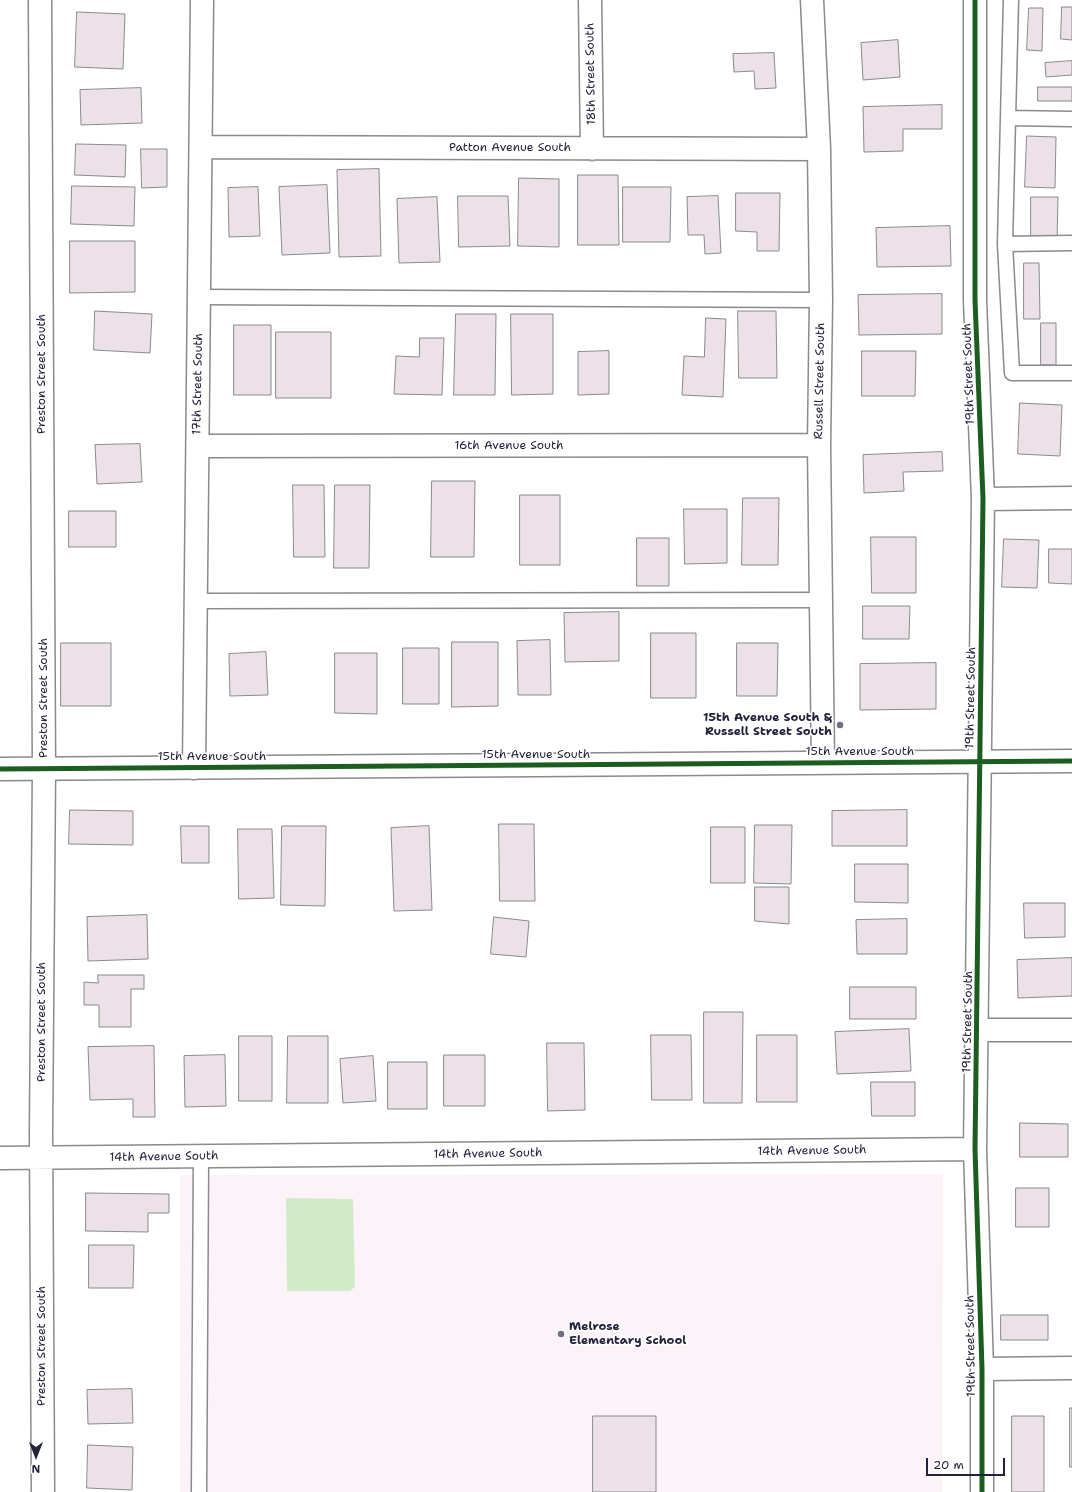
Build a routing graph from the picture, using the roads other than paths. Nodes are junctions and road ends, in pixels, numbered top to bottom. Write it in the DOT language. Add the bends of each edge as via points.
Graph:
graph roads {
  1 [pos="40,0"];
  2 [pos="202,0"];
  3 [pos="590,0"];
  4 [pos="812,0"];
  5 [pos="975,0"];
  6 [pos="1011,0"];
  7 [pos="1008,118"];
  8 [pos="1072,119"];
  9 [pos="201,147"];
  10 [pos="592,148"];
  11 [pos="819,149"];
  12 [pos="1072,243"];
  13 [pos="1005,244"];
  14 [pos="199,298"];
  15 [pos="821,300"];
  16 [pos="1072,373"];
  17 [pos="819,445"];
  18 [pos="198,446"];
  19 [pos="1072,498"];
  20 [pos="983,499"];
  21 [pos="821,600"];
  22 [pos="196,601"];
  23 [pos="1072,761"];
  24 [pos="823,762"];
  25 [pos="980,762"];
  26 [pos="194,768"];
  27 [pos="0,769"];
  28 [pos="44,769"];
  29 [pos="978,1030"];
  30 [pos="1072,1030"];
  31 [pos="976,1149"];
  32 [pos="201,1157"];
  33 [pos="0,1158"];
  34 [pos="41,1158"];
  35 [pos="982,1368"];
  36 [pos="1072,1368"];
  37 [pos="43,1492"];
  38 [pos="199,1492"];
  39 [pos="982,1492"];
  1 -- 28 [label="street, Preston Street South"];
  2 -- 9 [label="street, 17th Street South"];
  3 -- 10 [label="street, 18th Street South"];
  4 -- 11 [label="street, Russell Street South"];
  5 -- 20 [label="street, 19th Street South" via="976,300"];
  6 -- 7 [label="lane"];
  7 -- 8 [label="lane"];
  7 -- 13 [label="lane"];
  9 -- 10 [label="street, Patton Avenue South"];
  9 -- 14 [label="street, 17th Street South"];
  10 -- 11 [label="street, Patton Avenue South"];
  11 -- 15 [label="street, Russell Street South"];
  12 -- 13 [label="lane"];
  13 -- 16 [label="lane" via="1012,373"];
  14 -- 15 [label="lane"];
  14 -- 18 [label="street, 17th Street South"];
  15 -- 17 [label="street, Russell Street South"];
  17 -- 18 [label="street, 16th Avenue South"];
  17 -- 21 [label="street, Russell Street South"];
  18 -- 22 [label="street, 17th Street South"];
  19 -- 20 [label="street"];
  20 -- 25 [label="street, 19th Street South"];
  21 -- 22 [label="lane"];
  21 -- 24 [label="street, Russell Street South"];
  22 -- 26 [label="street, 17th Street South"];
  23 -- 25 [label="street, 15th Avenue South"];
  24 -- 25 [label="street, 15th Avenue South"];
  24 -- 26 [label="street, 15th Avenue South"];
  25 -- 29 [label="street, 19th Street South"];
  26 -- 28 [label="street, 15th Avenue South"];
  27 -- 28 [label="street, 15th Avenue South"];
  28 -- 34 [label="street, Preston Street South"];
  29 -- 30 [label="street"];
  29 -- 31 [label="street, 19th Street South"];
  31 -- 32 [label="street, 14th Avenue South"];
  31 -- 35 [label="street, 19th Street South"];
  32 -- 34 [label="street, 14th Avenue South"];
  32 -- 38 [label="lane"];
  33 -- 34 [label="street, 14th Avenue South"];
  34 -- 37 [label="street, Preston Street South"];
  35 -- 36 [label="street"];
  35 -- 39 [label="street, 19th Street South"];
}
